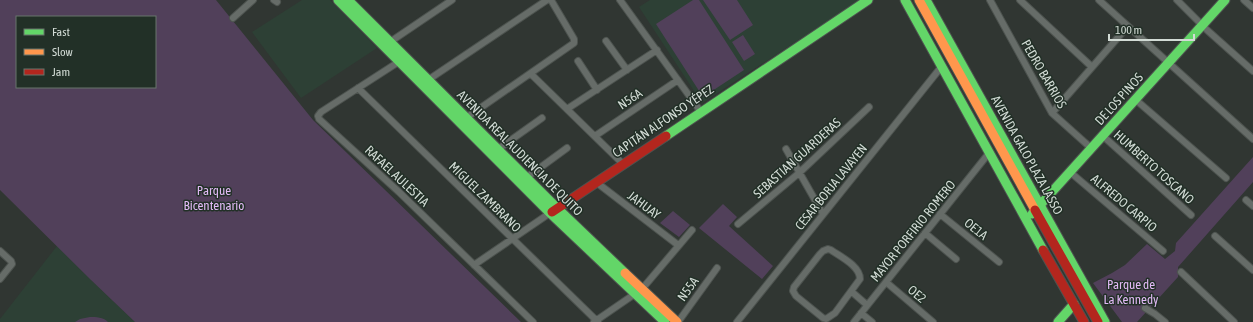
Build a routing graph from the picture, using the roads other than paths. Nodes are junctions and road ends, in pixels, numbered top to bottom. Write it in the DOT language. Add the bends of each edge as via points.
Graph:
graph roads {
  1 [pos="253,0"];
  2 [pos="338,0"];
  3 [pos="348,0"];
  4 [pos="452,0"];
  5 [pos="547,0"];
  6 [pos="551,0"];
  7 [pos="620,0"];
  8 [pos="868,0"];
  9 [pos="905,0"];
  10 [pos="912,0"];
  11 [pos="919,0"];
  12 [pos="926,0"];
  13 [pos="990,0"];
  14 [pos="1020,0"];
  15 [pos="1099,0"];
  16 [pos="1177,0"];
  17 [pos="1225,0"];
  18 [pos="1244,0"];
  19 [pos="1253,8"];
  20 [pos="233,18"];
  21 [pos="1202,24"];
  22 [pos="1128,26"];
  23 [pos="606,41"];
  24 [pos="387,43"];
  25 [pos="657,50"];
  26 [pos="400,61"];
  27 [pos="578,61"];
  28 [pos="1169,63"];
  29 [pos="942,66"];
  30 [pos="1092,66"];
  31 [pos="627,70"];
  32 [pos="1253,71"];
  33 [pos="532,74"];
  34 [pos="428,80"];
  35 [pos="678,80"];
  36 [pos="358,88"];
  37 [pos="596,90"];
  38 [pos="1136,100"];
  39 [pos="869,107"];
  40 [pos="568,109"];
  41 [pos="701,112"];
  42 [pos="1052,113"];
  43 [pos="466,118"];
  44 [pos="542,118"];
  45 [pos="595,136"];
  46 [pos="1103,136"];
  47 [pos="1253,139"];
  48 [pos="567,148"];
  49 [pos="1092,148"];
  50 [pos="786,149"];
  51 [pos="497,150"];
  52 [pos="989,153"];
  53 [pos="624,164"];
  54 [pos="1070,172"];
  55 [pos="799,173"];
  56 [pos="526,178"];
  57 [pos="1226,178"];
  58 [pos="596,182"];
  59 [pos="1246,200"];
  60 [pos="1253,206"];
  61 [pos="553,210"];
  62 [pos="1036,210"];
  63 [pos="823,214"];
  64 [pos="940,214"];
  65 [pos="1191,215"];
  66 [pos="738,224"];
  67 [pos="692,230"];
  68 [pos="925,233"];
  69 [pos="1215,236"];
  70 [pos="512,239"];
  71 [pos="678,245"];
  72 [pos="0,251"];
  73 [pos="1163,251"];
  74 [pos="956,259"];
  75 [pos="999,262"];
  76 [pos="474,265"];
  77 [pos="717,268"];
  78 [pos="1253,270"];
  79 [pos="1181,272"];
  80 [pos="0,279"];
  81 [pos="886,282"];
  82 [pos="639,292"];
  83 [pos="852,292"];
  84 [pos="1074,304"];
  85 [pos="867,305"];
  86 [pos="1145,308"];
  87 [pos="861,313"];
  88 [pos="596,321"];
  89 [pos="533,322"];
  90 [pos="665,322"];
  91 [pos="677,322"];
  92 [pos="737,322"];
  93 [pos="854,322"];
  94 [pos="872,322"];
  95 [pos="933,322"];
  96 [pos="1058,322"];
  97 [pos="1084,322"];
  98 [pos="1091,322"];
  99 [pos="1098,322"];
  100 [pos="1105,322"];
  101 [pos="1165,322"];
  102 [pos="1234,322"];
  1 -- 20 [label="street"];
  2 -- 24 [label="main road, AVENIDA REAL AUDIENCIA DE QUITO"];
  3 -- 24 [label="main road, AVENIDA REAL AUDIENCIA DE QUITO"];
  4 -- 24 [label="street"];
  5 -- 34 [label="street"];
  6 -- 33 [label="street" via="574,43"];
  7 -- 25 [label="street"];
  8 -- 41 [label="main road, CAPITÁN ALFONSO YÉPEZ"];
  9 -- 29 [label="main road"];
  10 -- 62 [label="main road, AVENIDA GALO PLAZA LASSO"];
  11 -- 62 [label="main road, AVENIDA GALO PLAZA LASSO"];
  12 -- 62 [label="main road, AVENIDA GALO PLAZA LASSO"];
  13 -- 42 [label="street, PEDRO BARRIOS"];
  14 -- 30 [label="street"];
  15 -- 22 [label="street"];
  16 -- 21 [label="street"];
  17 -- 21 [label="main road, DE LOS PINOS"];
  18 -- 19 [label="street"];
  21 -- 28 [label="main road, DE LOS PINOS"];
  21 -- 32 [label="street"];
  22 -- 28 [label="street"];
  22 -- 30 [label="street"];
  23 -- 31 [label="street"];
  24 -- 26 [label="main road, AVENIDA REAL AUDIENCIA DE QUITO"];
  24 -- 34 [label="main road, AVENIDA REAL AUDIENCIA DE QUITO"];
  25 -- 31 [label="street"];
  25 -- 35 [label="street"];
  26 -- 36 [label="street, RAFAEL AULESTIA"];
  26 -- 61 [label="main road, AVENIDA REAL AUDIENCIA DE QUITO"];
  27 -- 37 [label="street"];
  28 -- 38 [label="main road, DE LOS PINOS"];
  28 -- 47 [label="street"];
  29 -- 52 [label="main road"];
  29 -- 63 [label="street, CESAR BORJA LAVAYEN"];
  30 -- 42 [label="street"];
  31 -- 37 [label="street"];
  33 -- 40 [label="street"];
  33 -- 43 [label="street"];
  34 -- 43 [label="main road, AVENIDA REAL AUDIENCIA DE QUITO"];
  35 -- 41 [label="street"];
  35 -- 45 [label="street, N56A"];
  36 -- 70 [label="street, MIGUEL ZAMBRANO"];
  36 -- 76 [label="street, RAFAEL AULESTIA" via="321,112 319,119"];
  37 -- 40 [label="street"];
  38 -- 46 [label="main road, DE LOS PINOS"];
  38 -- 57 [label="street"];
  39 -- 55 [label="street, SEBASTIAN GUARDERAS"];
  40 -- 45 [label="street"];
  41 -- 53 [label="main road, CAPITÁN ALFONSO YÉPEZ"];
  42 -- 49 [label="street, PEDRO BARRIOS"];
  43 -- 51 [label="main road, AVENIDA REAL AUDIENCIA DE QUITO"];
  44 -- 51 [label="street"];
  45 -- 53 [label="street"];
  46 -- 49 [label="main road, DE LOS PINOS"];
  46 -- 65 [label="street, HUMBERTO TOSCANO"];
  48 -- 56 [label="street"];
  49 -- 54 [label="main road, DE LOS PINOS"];
  50 -- 55 [label="street"];
  51 -- 56 [label="main road, AVENIDA REAL AUDIENCIA DE QUITO"];
  52 -- 64 [label="street, MAYOR PORFIRIO ROMERO"];
  52 -- 84 [label="main road"];
  53 -- 58 [label="main road, CAPITÁN ALFONSO YÉPEZ"];
  54 -- 62 [label="main road, DE LOS PINOS"];
  54 -- 73 [label="street, ALFREDO CARPIO"];
  55 -- 63 [label="street"];
  55 -- 66 [label="street, SEBASTIAN GUARDERAS"];
  56 -- 61 [label="main road, AVENIDA REAL AUDIENCIA DE QUITO"];
  58 -- 61 [label="main road, CAPITÁN ALFONSO YÉPEZ"];
  58 -- 71 [label="street, JAHUAY"];
  59 -- 60 [label="street"];
  61 -- 70 [label="street, CAPITÁN ALFONSO YÉPEZ"];
  61 -- 82 [label="main road, AVENIDA REAL AUDIENCIA DE QUITO"];
  62 -- 98 [label="main road, AVENIDA GALO PLAZA LASSO"];
  62 -- 99 [label="main road, AVENIDA GALO PLAZA LASSO"];
  62 -- 100 [label="main road, AVENIDA GALO PLAZA LASSO"];
  63 -- 92 [label="street, CESAR BORJA LAVAYEN"];
  64 -- 68 [label="street, MAYOR PORFIRIO ROMERO"];
  64 -- 75 [label="street, OE1A"];
  67 -- 71 [label="street"];
  68 -- 74 [label="street"];
  68 -- 81 [label="street, MAYOR PORFIRIO ROMERO"];
  69 -- 78 [label="street"];
  70 -- 76 [label="street, CAPITÁN ALFONSO YÉPEZ"];
  70 -- 88 [label="street, MIGUEL ZAMBRANO"];
  71 -- 82 [label="street"];
  72 -- 80 [label="street" via="12,264"];
  76 -- 89 [label="street, RAFAEL AULESTIA"];
  77 -- 91 [label="street, N55A"];
  79 -- 102 [label="street"];
  81 -- 85 [label="street, MAYOR PORFIRIO ROMERO"];
  81 -- 95 [label="street, OE2"];
  82 -- 88 [label="street"];
  82 -- 90 [label="main road, AVENIDA REAL AUDIENCIA DE QUITO"];
  82 -- 91 [label="main road, AVENIDA REAL AUDIENCIA DE QUITO"];
  83 -- 83 [label="street" via="860,280 859,272 828,249 820,254 792,291 826,319 836,313"];
  83 -- 85 [label="street"];
  84 -- 96 [label="main road"];
  84 -- 97 [label="main road"];
  85 -- 87 [label="street, MAYOR PORFIRIO ROMERO"];
  86 -- 101 [label="street"];
  87 -- 93 [label="street, MAYOR PORFIRIO ROMERO"];
  87 -- 94 [label="street"];
}
